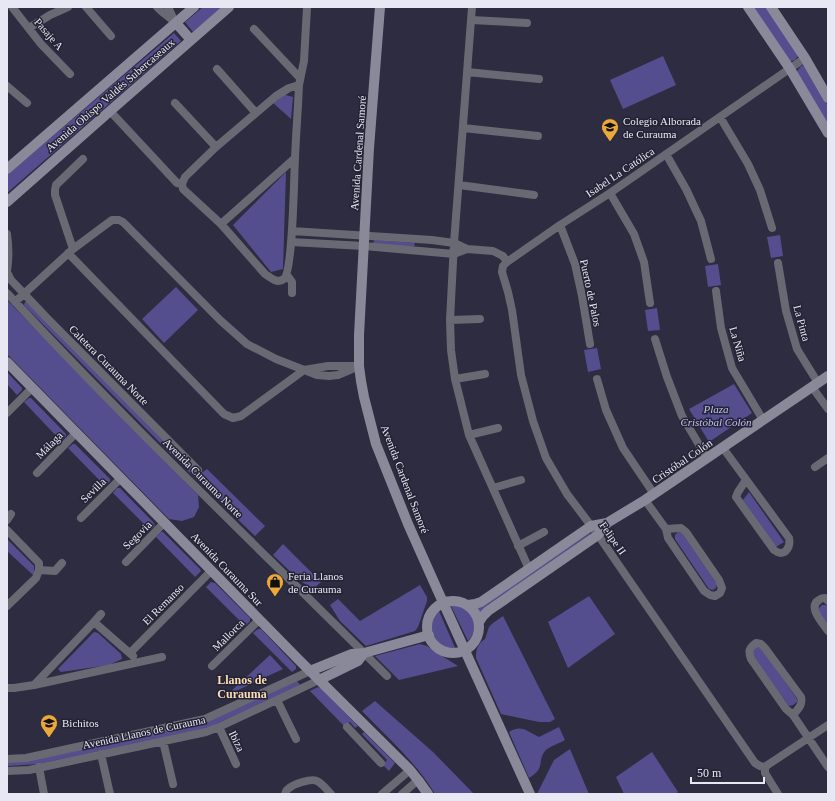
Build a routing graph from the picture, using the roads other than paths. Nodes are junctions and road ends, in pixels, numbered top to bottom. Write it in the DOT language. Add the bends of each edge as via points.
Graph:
graph roads {
  1 [pos="12,7"];
  2 [pos="68,7"];
  3 [pos="86,7"];
  4 [pos="157,7"];
  5 [pos="168,7"];
  6 [pos="194,7"];
  7 [pos="229,7"];
  8 [pos="307,7"];
  9 [pos="380,7"];
  10 [pos="472,7"];
  11 [pos="748,7"];
  12 [pos="771,7"];
  13 [pos="471,20"];
  14 [pos="176,23"];
  15 [pos="527,23"];
  16 [pos="29,28"];
  17 [pos="254,28"];
  18 [pos="111,36"];
  19 [pos="191,40"];
  20 [pos="805,58"];
  21 [pos="217,69"];
  22 [pos="790,69"];
  23 [pos="467,72"];
  24 [pos="70,74"];
  25 [pos="540,79"];
  26 [pos="300,82"];
  27 [pos="7,86"];
  28 [pos="828,98"];
  29 [pos="27,103"];
  30 [pos="175,103"];
  31 [pos="110,111"];
  32 [pos="256,113"];
  33 [pos="720,118"];
  34 [pos="463,128"];
  35 [pos="828,133"];
  36 [pos="538,136"];
  37 [pos="216,148"];
  38 [pos="666,154"];
  39 [pos="295,158"];
  40 [pos="83,159"];
  41 [pos="7,169"];
  42 [pos="182,184"];
  43 [pos="459,185"];
  44 [pos="610,193"];
  45 [pos="534,195"];
  46 [pos="7,202"];
  47 [pos="220,224"];
  48 [pos="560,225"];
  49 [pos="772,228"];
  50 [pos="292,231"];
  51 [pos="7,234"];
  52 [pos="364,241"];
  53 [pos="291,242"];
  54 [pos="454,243"];
  55 [pos="467,249"];
  56 [pos="71,251"];
  57 [pos="454,254"];
  58 [pos="711,259"];
  59 [pos="506,262"];
  60 [pos="778,263"];
  61 [pos="7,272"];
  62 [pos="287,275"];
  63 [pos="716,291"];
  64 [pos="7,293"];
  65 [pos="292,293"];
  66 [pos="24,294"];
  67 [pos="15,302"];
  68 [pos="650,303"];
  69 [pos="480,319"];
  70 [pos="450,320"];
  71 [pos="655,338"];
  72 [pos="590,344"];
  73 [pos="7,362"];
  74 [pos="359,366"];
  75 [pos="304,370"];
  76 [pos="485,374"];
  77 [pos="828,376"];
  78 [pos="455,379"];
  79 [pos="597,379"];
  80 [pos="815,385"];
  81 [pos="32,388"];
  82 [pos="828,409"];
  83 [pos="7,413"];
  84 [pos="763,420"];
  85 [pos="498,428"];
  86 [pos="76,433"];
  87 [pos="469,435"];
  88 [pos="723,448"];
  89 [pos="180,452"];
  90 [pos="707,458"];
  91 [pos="828,458"];
  92 [pos="815,467"];
  93 [pos="198,470"];
  94 [pos="37,473"];
  95 [pos="182,473"];
  96 [pos="121,478"];
  97 [pos="521,480"];
  98 [pos="746,480"];
  99 [pos="493,488"];
  100 [pos="654,494"];
  101 [pos="645,500"];
  102 [pos="81,518"];
  103 [pos="164,523"];
  104 [pos="607,523"];
  105 [pos="591,526"];
  106 [pos="666,529"];
  107 [pos="7,530"];
  108 [pos="544,532"];
  109 [pos="598,535"];
  110 [pos="518,546"];
  111 [pos="126,562"];
  112 [pos="62,563"];
  113 [pos="39,570"];
  114 [pos="529,570"];
  115 [pos="211,571"];
  116 [pos="828,601"];
  117 [pos="443,602"];
  118 [pos="468,605"];
  119 [pos="7,606"];
  120 [pos="101,614"];
  121 [pos="259,620"];
  122 [pos="94,622"];
  123 [pos="479,622"];
  124 [pos="828,631"];
  125 [pos="428,635"];
  126 [pos="465,650"];
  127 [pos="130,653"];
  128 [pos="364,653"];
  129 [pos="162,657"];
  130 [pos="139,662"];
  131 [pos="212,666"];
  132 [pos="310,671"];
  133 [pos="387,676"];
  134 [pos="319,680"];
  135 [pos="34,685"];
  136 [pos="7,688"];
  137 [pos="277,700"];
  138 [pos="793,715"];
  139 [pos="364,725"];
  140 [pos="828,725"];
  141 [pos="219,727"];
  142 [pos="347,727"];
  143 [pos="355,735"];
  144 [pos="808,738"];
  145 [pos="296,739"];
  146 [pos="163,741"];
  147 [pos="101,754"];
  148 [pos="7,759"];
  149 [pos="381,762"];
  150 [pos="236,764"];
  151 [pos="38,767"];
  152 [pos="828,767"];
  153 [pos="765,768"];
  154 [pos="410,770"];
  155 [pos="7,771"];
  156 [pos="418,780"];
  157 [pos="173,784"];
  158 [pos="44,794"];
  159 [pos="110,794"];
  160 [pos="285,794"];
  161 [pos="331,794"];
  162 [pos="382,794"];
  163 [pos="402,794"];
  164 [pos="428,794"];
  165 [pos="530,794"];
  166 [pos="778,794"];
  1 -- 16 [label="street, Pasaje A"];
  2 -- 16 [label="street"];
  3 -- 18 [label="street"];
  4 -- 14 [label="street"];
  5 -- 14 [label="street"];
  6 -- 14 [label="street, Avenida Obispo Valdés Subercaseaux"];
  7 -- 19 [label="street, Avenida Obispo Valdés Subercaseaux"];
  8 -- 26 [label="street" via="304,61"];
  9 -- 52 [label="street, Avenida Cardenal Samoré"];
  10 -- 13 [label="street"];
  11 -- 22 [label="street"];
  12 -- 20 [label="street"];
  13 -- 15 [label="street"];
  13 -- 23 [label="street"];
  14 -- 19 [label="street"];
  14 -- 41 [label="street, Avenida Obispo Valdés Subercaseaux"];
  16 -- 24 [label="street, Pasaje A"];
  17 -- 26 [label="street"];
  19 -- 31 [label="street, Avenida Obispo Valdés Subercaseaux"];
  20 -- 22 [label="street, Isabel La Católica"];
  20 -- 28 [label="street"];
  21 -- 32 [label="street"];
  22 -- 33 [label="street, Isabel La Católica"];
  22 -- 35 [label="street"];
  23 -- 25 [label="street"];
  23 -- 34 [label="street"];
  26 -- 32 [label="street" via="276,96"];
  26 -- 39 [label="street"];
  27 -- 29 [label="street"];
  30 -- 37 [label="street"];
  31 -- 42 [label="street" via="177,183"];
  31 -- 46 [label="street, Avenida Obispo Valdés Subercaseaux"];
  32 -- 37 [label="street"];
  33 -- 38 [label="street, Isabel La Católica"];
  33 -- 49 [label="street" via="748,164 760,190"];
  34 -- 36 [label="street"];
  34 -- 43 [label="street"];
  37 -- 42 [label="street" via="185,177"];
  38 -- 44 [label="street, Isabel La Católica"];
  38 -- 58 [label="street" via="702,221"];
  39 -- 47 [label="street"];
  39 -- 50 [label="street"];
  40 -- 56 [label="street" via="56,185 55,190"];
  42 -- 47 [label="street" via="183,189"];
  43 -- 45 [label="street"];
  43 -- 54 [label="street"];
  44 -- 48 [label="street, Isabel La Católica"];
  44 -- 68 [label="street" via="634,234 644,262"];
  47 -- 62 [label="street" via="272,279 283,280"];
  48 -- 59 [label="street, Isabel La Católica"];
  48 -- 72 [label="street, Puerto de Palos" via="575,264"];
  50 -- 52 [label="street"];
  50 -- 53 [label="street"];
  51 -- 61 [label="street, Caletera Curauma Norte"];
  52 -- 53 [label="street"];
  52 -- 54 [label="street" via="432,240"];
  52 -- 57 [label="street"];
  52 -- 74 [label="street, Avenida Cardenal Samoré"];
  53 -- 62 [label="street"];
  54 -- 55 [label="street"];
  54 -- 57 [label="street"];
  55 -- 57 [label="street"];
  55 -- 59 [label="street" via="493,252 502,256"];
  56 -- 66 [label="street"];
  56 -- 75 [label="street" via="112,220 123,222 247,344"];
  56 -- 75 [label="street" via="224,414 232,418 242,416"];
  57 -- 70 [label="street"];
  59 -- 105 [label="street, Felipe II" via="502,272 512,310 520,375 533,421 546,458 567,494"];
  60 -- 80 [label="street, La Pinta" via="786,311 797,349"];
  61 -- 66 [label="street, Caletera Curauma Norte" via="10,280"];
  62 -- 65 [label="street" via="292,282"];
  63 -- 84 [label="street, La Niña" via="732,368"];
  64 -- 67 [label="street, Avenida Curauma Norte"];
  66 -- 67 [label="street"];
  66 -- 89 [label="street, Caletera Curauma Norte"];
  67 -- 95 [label="street, Avenida Curauma Norte"];
  69 -- 70 [label="street"];
  70 -- 78 [label="street"];
  71 -- 90 [label="street" via="682,416"];
  73 -- 81 [label="street, Avenida Curauma Sur"];
  74 -- 75 [label="street" via="329,376"];
  74 -- 117 [label="street, Avenida Cardenal Samoré" via="376,444"];
  76 -- 78 [label="street"];
  77 -- 80 [label="street, Cristóbal Colón"];
  78 -- 87 [label="street"];
  79 -- 100 [label="street" via="606,410 623,448"];
  80 -- 82 [label="street, La Pinta"];
  80 -- 84 [label="street, Cristóbal Colón"];
  81 -- 83 [label="street"];
  81 -- 86 [label="street, Avenida Curauma Sur"];
  84 -- 88 [label="street, Cristóbal Colón"];
  85 -- 87 [label="street"];
  86 -- 94 [label="street, Málaga"];
  86 -- 96 [label="street, Avenida Curauma Sur"];
  87 -- 99 [label="street"];
  88 -- 90 [label="street, Cristóbal Colón"];
  88 -- 98 [label="street"];
  89 -- 93 [label="street, Caletera Curauma Norte"];
  89 -- 95 [label="street"];
  90 -- 100 [label="street, Cristóbal Colón"];
  91 -- 92 [label="street"];
  95 -- 128 [label="street, Avenida Curauma Norte"];
  96 -- 102 [label="street, Sevilla"];
  96 -- 103 [label="street, Avenida Curauma Sur"];
  97 -- 99 [label="street"];
  98 -- 98 [label="street" via="736,497 774,550 782,553 790,544 789,538"];
  99 -- 110 [label="street"];
  100 -- 101 [label="street, Cristóbal Colón"];
  101 -- 104 [label="street, Cristóbal Colón"];
  101 -- 106 [label="street"];
  103 -- 111 [label="street, Segovia"];
  103 -- 115 [label="street, Avenida Curauma Sur"];
  104 -- 105 [label="street, Cristóbal Colón"];
  104 -- 109 [label="street, Cristóbal Colón"];
  105 -- 109 [label="street, Felipe II"];
  105 -- 114 [label="street, Cristóbal Colón"];
  106 -- 106 [label="street" via="668,538 704,591 715,596 720,593 722,588 719,580 686,532 681,528"];
  107 -- 113 [label="street" via="39,563"];
  108 -- 110 [label="street"];
  109 -- 123 [label="street, Cristóbal Colón" via="488,611"];
  109 -- 153 [label="street, Felipe II" via="755,763"];
  110 -- 114 [label="street"];
  112 -- 113 [label="street" via="55,570"];
  113 -- 119 [label="street" via="36,578"];
  114 -- 118 [label="street, Cristóbal Colón" via="481,602"];
  115 -- 121 [label="street, Avenida Curauma Sur"];
  115 -- 127 [label="street, El Remanso"];
  116 -- 124 [label="street" via="821,598 814,606"];
  117 -- 118 [label="street" via="453,600"];
  117 -- 125 [label="street" via="429,616"];
  117 -- 126 [label="street, Avenida Cardenal Samoré"];
  118 -- 123 [label="street" via="476,612"];
  120 -- 122 [label="street"];
  121 -- 131 [label="street, Mallorca"];
  121 -- 132 [label="street, Avenida Curauma Sur"];
  122 -- 127 [label="street"];
  122 -- 135 [label="street"];
  123 -- 126 [label="street" via="477,638"];
  125 -- 126 [label="street" via="434,645 443,651 454,653"];
  125 -- 128 [label="street, Avenida Llanos de Curauma"];
  126 -- 165 [label="street, Avenida Cardenal Samoré"];
  127 -- 130 [label="street"];
  128 -- 132 [label="street, Avenida Llanos de Curauma" via="352,654"];
  128 -- 133 [label="street, Avenida Curauma Norte"];
  128 -- 134 [label="street, Avenida Llanos de Curauma" via="358,661"];
  129 -- 130 [label="street"];
  130 -- 135 [label="street"];
  132 -- 134 [label="street, Avenida Curauma Sur"];
  132 -- 148 [label="street, Avenida Llanos de Curauma" via="205,718 26,758"];
  134 -- 137 [label="street, Avenida Llanos de Curauma"];
  134 -- 139 [label="street, Avenida Curauma Sur"];
  135 -- 136 [label="street"];
  137 -- 141 [label="street, Avenida Llanos de Curauma"];
  137 -- 145 [label="street"];
  138 -- 138 [label="street" via="800,707 801,697 765,648 756,643 750,650 751,659"];
  138 -- 144 [label="street"];
  139 -- 143 [label="street"];
  139 -- 154 [label="street, Avenida Curauma Sur"];
  140 -- 144 [label="street"];
  141 -- 146 [label="street, Avenida Llanos de Curauma"];
  141 -- 150 [label="street, Ibiza"];
  142 -- 143 [label="street"];
  143 -- 149 [label="street"];
  144 -- 152 [label="street"];
  144 -- 153 [label="street"];
  146 -- 147 [label="street, Avenida Llanos de Curauma"];
  146 -- 157 [label="street"];
  147 -- 151 [label="street, Avenida Llanos de Curauma"];
  147 -- 159 [label="street"];
  151 -- 155 [label="street, Avenida Llanos de Curauma"];
  151 -- 158 [label="street"];
  153 -- 166 [label="street, Felipe II" via="765,773"];
  154 -- 156 [label="street, Avenida Curauma Sur"];
  154 -- 162 [label="street"];
  156 -- 163 [label="street"];
  156 -- 164 [label="street, Avenida Curauma Sur"];
  160 -- 161 [label="street" via="286,789 290,787 313,780 319,782"];
}
